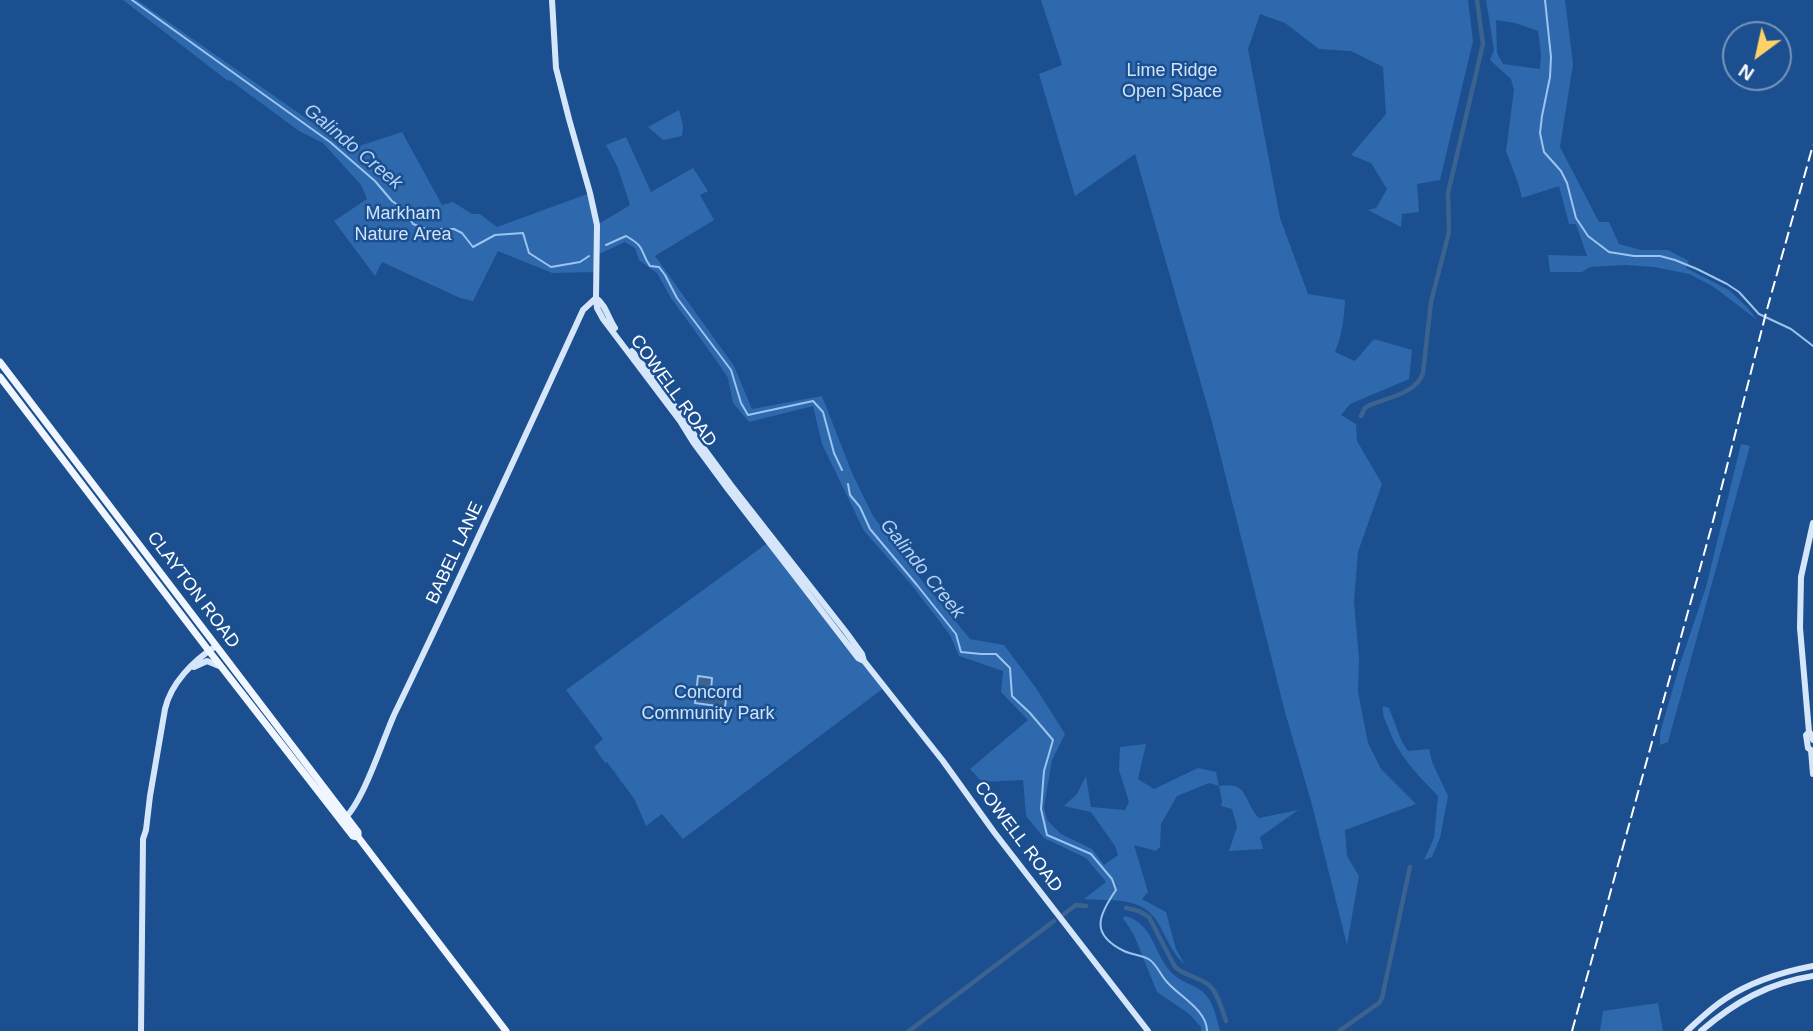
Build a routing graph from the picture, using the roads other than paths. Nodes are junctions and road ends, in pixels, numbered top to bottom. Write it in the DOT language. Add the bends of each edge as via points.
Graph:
graph roads {
  1 [pos="552,0"];
  2 [pos="596,298"];
  3 [pos="0,362"];
  4 [pos="0,377"];
  5 [pos="1813,523"];
  6 [pos="212,649"];
  7 [pos="222,668"];
  8 [pos="187,672"];
  9 [pos="1809,732"];
  10 [pos="1813,740"];
  11 [pos="1812,749"];
  12 [pos="1813,774"];
  13 [pos="344,819"];
  14 [pos="1813,966"];
  15 [pos="1813,976"];
  16 [pos="141,1031"];
  17 [pos="506,1031"];
  18 [pos="1148,1031"];
  19 [pos="1687,1031"];
  20 [pos="1700,1031"];
  1 -- 2 [label="street" via="556,68 597,225"];
  2 -- 13 [label="street, BABEL LANE" via="583,310 360,795"];
  2 -- 18 [label="street, COWELL ROAD" via="731,485"];
  3 -- 6 [label="main road, CLAYTON ROAD"];
  4 -- 6 [label="main road, CLAYTON ROAD"];
  5 -- 9 [label="street" via="1801,577 1800,616"];
  6 -- 7 [label="main road, CLAYTON ROAD"];
  6 -- 8 [label="street"];
  6 -- 13 [label="main road, CLAYTON ROAD"];
  7 -- 8 [label="street" via="207,662"];
  7 -- 13 [label="main road, CLAYTON ROAD"];
  8 -- 16 [label="street" via="168,696 144,839"];
  9 -- 10 [label="street"];
  9 -- 11 [label="street" via="1808,748"];
  11 -- 12 [label="street"];
  13 -- 17 [label="main road, CLAYTON ROAD"];
  14 -- 19 [label="street" via="1749,986 1726,998"];
  15 -- 20 [label="street" via="1752,995"];
}
